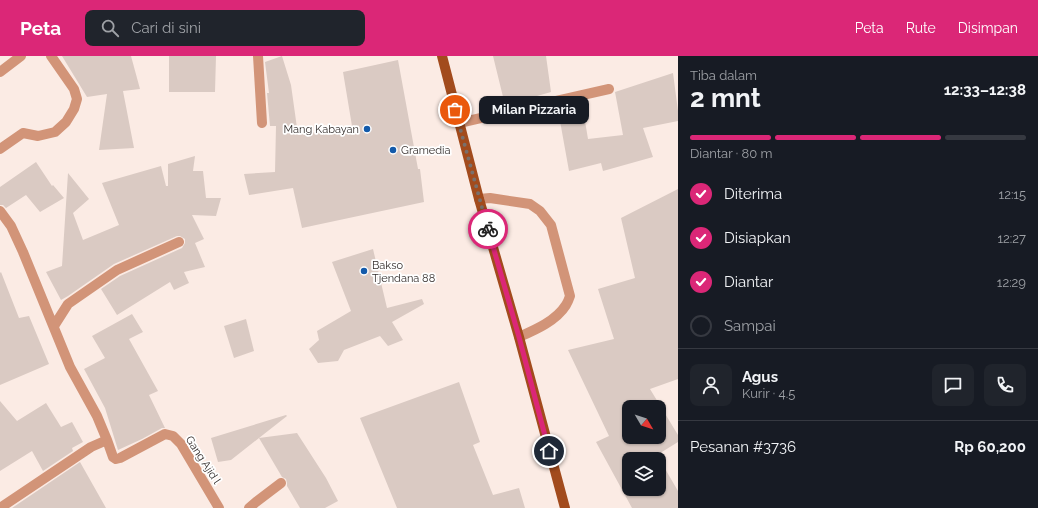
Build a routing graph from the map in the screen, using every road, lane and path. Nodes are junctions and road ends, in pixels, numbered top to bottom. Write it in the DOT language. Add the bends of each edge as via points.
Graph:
graph roads {
  1 [pos="21,56"];
  2 [pos="51,56"];
  3 [pos="258,56"];
  4 [pos="442,56"];
  5 [pos="0,72"];
  6 [pos="609,89"];
  7 [pos="262,123"];
  8 [pos="459,123"];
  9 [pos="0,149"];
  10 [pos="479,199"];
  11 [pos="0,212"];
  12 [pos="179,242"];
  13 [pos="54,326"];
  14 [pos="519,337"];
  15 [pos="107,440"];
  16 [pos="281,483"];
  17 [pos="0,508"];
  18 [pos="220,508"];
  19 [pos="249,508"];
  20 [pos="564,508"];
  1 -- 5 [label="street"];
  2 -- 9 [label="street" via="74,89 77,99 74,109 66,122 55,132 38,136 23,133"];
  3 -- 7 [label="street"];
  4 -- 8 [label="main road"];
  6 -- 8 [label="street"];
  8 -- 10 [label="main road"];
  10 -- 14 [label="main road"];
  10 -- 14 [label="street" via="490,198 530,204 540,211 550,225 570,296 556,317"];
  11 -- 13 [label="street" via="23,252"];
  12 -- 13 [label="street" via="117,270 68,304"];
  13 -- 15 [label="street" via="70,366"];
  14 -- 20 [label="main road"];
  15 -- 17 [label="street" via="91,447"];
  15 -- 18 [label="street, Gang Ajid l" via="116,459 165,434 173,436 181,444"];
  16 -- 19 [label="street"];
}
